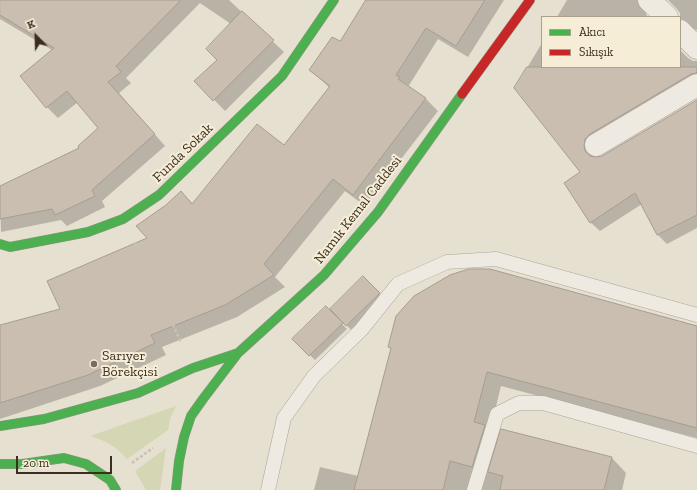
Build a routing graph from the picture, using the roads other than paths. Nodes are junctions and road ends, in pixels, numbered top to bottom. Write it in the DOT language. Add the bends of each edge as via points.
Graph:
graph roads {
  1 [pos="334,0"];
  2 [pos="530,0"];
  3 [pos="649,0"];
  4 [pos="666,16"];
  5 [pos="681,31"];
  6 [pos="697,48"];
  7 [pos="697,85"];
  8 [pos="596,145"];
  9 [pos="0,244"];
  10 [pos="697,315"];
  11 [pos="238,353"];
  12 [pos="0,426"];
  13 [pos="697,446"];
  14 [pos="0,464"];
  15 [pos="116,490"];
  16 [pos="176,490"];
  17 [pos="268,490"];
  18 [pos="474,490"];
  1 -- 9 [label="main road, Funda Sokak" via="282,76 159,196 123,220 88,232 10,246"];
  2 -- 11 [label="main road, Namık Kemal Caddesi" via="378,212 324,275"];
  3 -- 4 [label="street"];
  5 -- 6 [label="street"];
  7 -- 8 [label="street"];
  10 -- 17 [label="lane" via="496,259 447,262 398,284 361,330 314,376 284,418"];
  11 -- 12 [label="main road" via="193,368 138,393 44,419"];
  11 -- 16 [label="main road, Namık Kemal Caddesi" via="191,416 179,461"];
  13 -- 18 [label="lane" via="543,403 519,403 497,414"];
  14 -- 15 [label="main road" via="22,464 64,458 86,464 110,480"];
}
